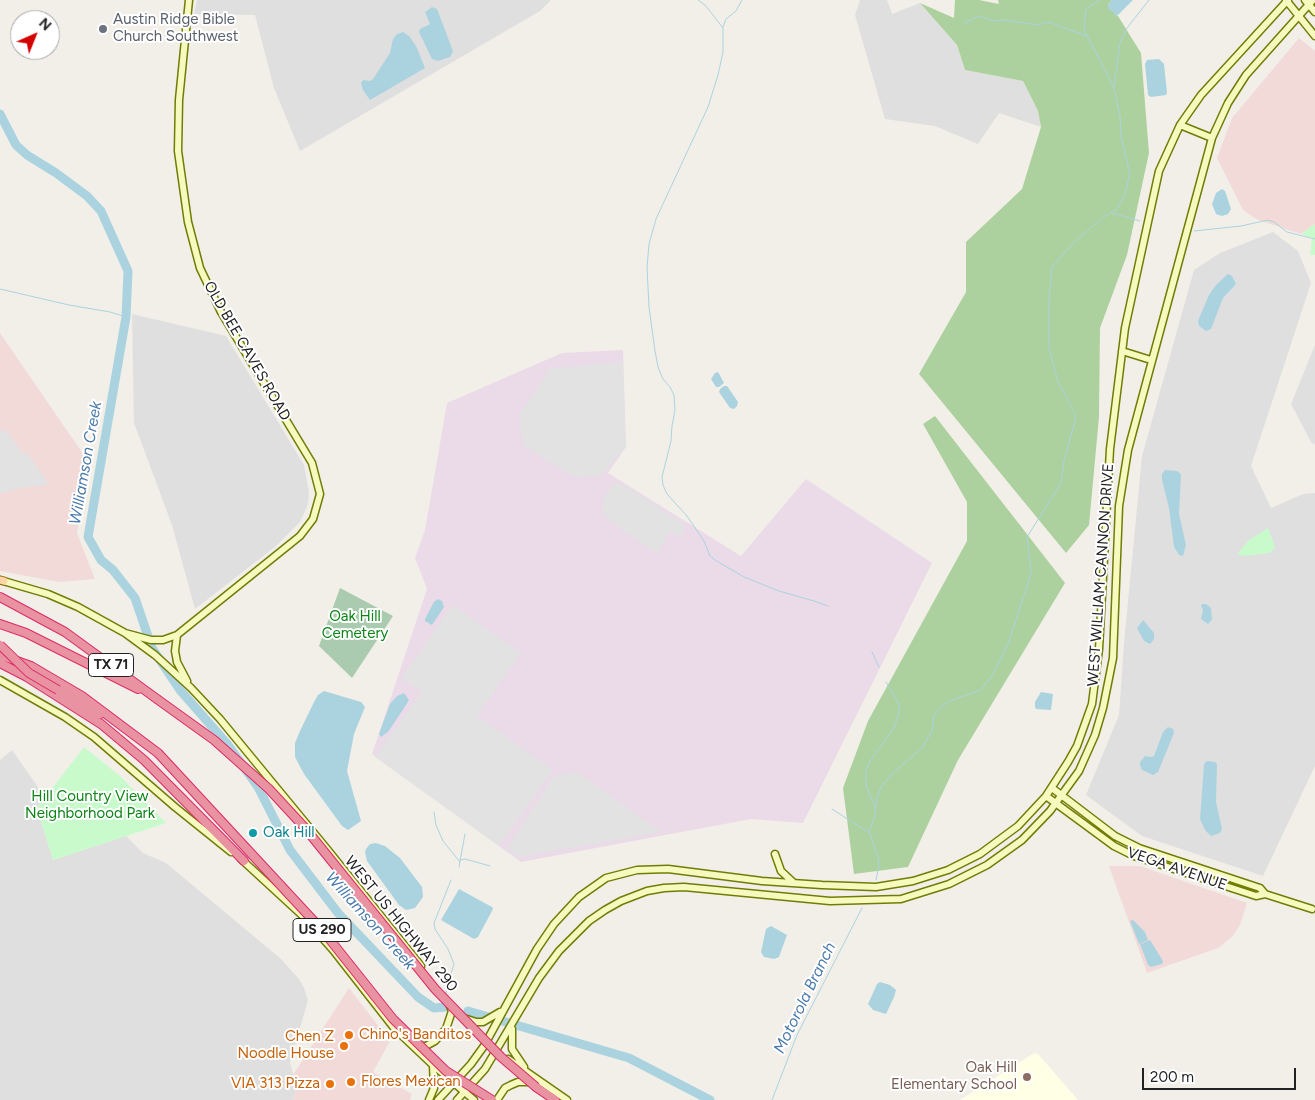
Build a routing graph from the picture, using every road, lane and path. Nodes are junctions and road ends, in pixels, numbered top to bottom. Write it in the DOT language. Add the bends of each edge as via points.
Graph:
graph roads {
  1 [pos="189,0"];
  2 [pos="1287,0"];
  3 [pos="1309,2"];
  4 [pos="1315,12"];
  5 [pos="1298,16"];
  6 [pos="1315,36"];
  7 [pos="1180,125"];
  8 [pos="1212,138"];
  9 [pos="1122,351"];
  10 [pos="1151,360"];
  11 [pos="1103,574"];
  12 [pos="1116,576"];
  13 [pos="1,580"];
  14 [pos="0,596"];
  15 [pos="0,624"];
  16 [pos="125,633"];
  17 [pos="177,635"];
  18 [pos="0,645"];
  19 [pos="0,655"];
  20 [pos="0,663"];
  21 [pos="0,680"];
  22 [pos="191,688"];
  23 [pos="157,699"];
  24 [pos="122,727"];
  25 [pos="1052,788"];
  26 [pos="1046,796"];
  27 [pos="1062,796"];
  28 [pos="1056,803"];
  29 [pos="775,854"];
  30 [pos="244,860"];
  31 [pos="916,880"];
  32 [pos="794,883"];
  33 [pos="918,894"];
  34 [pos="1265,894"];
  35 [pos="1312,909"];
  36 [pos="445,994"];
  37 [pos="503,1010"];
  38 [pos="467,1019"];
  39 [pos="512,1025"];
  40 [pos="487,1040"];
  41 [pos="408,1041"];
  42 [pos="498,1050"];
  43 [pos="433,1065"];
  44 [pos="531,1076"];
  45 [pos="454,1083"];
  46 [pos="542,1084"];
  47 [pos="466,1092"];
  48 [pos="428,1100"];
  49 [pos="438,1100"];
  50 [pos="458,1100"];
  51 [pos="474,1100"];
  52 [pos="492,1100"];
  53 [pos="496,1100"];
  54 [pos="555,1100"];
  55 [pos="566,1100"];
  1 -- 17 [label="main road, OLD BEE CAVES ROAD" via="179,100 178,151 188,222 200,268 221,312 312,463 320,494 313,519 300,536"];
  2 -- 5 [label="main road"];
  2 -- 7 [label="main road, WEST WILLIAM CANNON DRIVE" via="1201,94"];
  3 -- 4 [label="main road"];
  3 -- 5 [label="main road, WEST WILLIAM CANNON DRIVE"];
  5 -- 6 [label="main road"];
  5 -- 8 [label="main road, WEST WILLIAM CANNON DRIVE" via="1246,75 1228,103"];
  7 -- 8 [label="main road"];
  7 -- 9 [label="main road, WEST WILLIAM CANNON DRIVE" via="1159,171"];
  8 -- 10 [label="main road, WEST WILLIAM CANNON DRIVE"];
  9 -- 10 [label="main road"];
  9 -- 11 [label="main road, WEST WILLIAM CANNON DRIVE" via="1110,449"];
  10 -- 12 [label="main road, WEST WILLIAM CANNON DRIVE" via="1123,478"];
  11 -- 12 [label="main road"];
  11 -- 25 [label="main road, WEST WILLIAM CANNON DRIVE" via="1092,704 1077,746"];
  12 -- 27 [label="main road, WEST WILLIAM CANNON DRIVE" via="1113,658 1103,708 1087,754"];
  13 -- 16 [label="main road" via="48,594"];
  14 -- 23 [label="highway, TX 71" via="65,632"];
  15 -- 23 [label="highway, WEST US HIGHWAY 290 / US 290" via="26,633"];
  16 -- 17 [label="main road, OLD BEE CAVES ROAD" via="151,640"];
  16 -- 22 [label="main road"];
  17 -- 22 [label="main road" via="177,662"];
  18 -- 24 [label="highway, bridge" via="29,673"];
  19 -- 24 [label="highway, US 290" via="31,666 82,696"];
  20 -- 30 [label="highway" via="101,724 144,760"];
  21 -- 30 [label="main road" via="94,737 175,807"];
  22 -- 36 [label="main road" via="220,719"];
  23 -- 54 [label="highway, WEST US HIGHWAY 290 / US 290, bridge" via="214,740 269,789 305,828 435,989 501,1057"];
  24 -- 52 [label="highway, US 290, bridge" via="158,753 323,931 393,1019 446,1071"];
  25 -- 26 [label="main road, WEST WILLIAM CANNON DRIVE"];
  25 -- 27 [label="main road, VEGA AVENUE"];
  26 -- 28 [label="main road, VEGA AVENUE"];
  26 -- 31 [label="main road, WEST WILLIAM CANNON DRIVE" via="1018,826 988,849 948,870"];
  27 -- 28 [label="main road, WEST WILLIAM CANNON DRIVE"];
  27 -- 34 [label="main road, VEGA AVENUE" via="1108,831 1133,845 1260,888"];
  28 -- 33 [label="main road, WEST WILLIAM CANNON DRIVE" via="1030,833 1000,856 967,876"];
  28 -- 34 [label="main road, VEGA AVENUE" via="1114,846 1134,856 1256,896"];
  29 -- 32 [label="main road" via="781,870"];
  30 -- 41 [label="main road" via="304,917"];
  31 -- 32 [label="main road, WEST WILLIAM CANNON DRIVE" via="876,887"];
  31 -- 33 [label="main road"];
  32 -- 37 [label="main road, WEST WILLIAM CANNON DRIVE" via="668,869 637,870 606,878 579,897 554,924"];
  33 -- 39 [label="main road, WEST WILLIAM CANNON DRIVE" via="893,899 830,901 684,887 647,891 604,910 578,931 548,965"];
  34 -- 35 [label="main road, VEGA AVENUE"];
  36 -- 38 [label="main road"];
  36 -- 41 [label="main road" via="452,1011 446,1029 426,1046"];
  37 -- 38 [label="main road" via="483,1022"];
  37 -- 40 [label="main road, WEST WILLIAM CANNON DRIVE"];
  38 -- 40 [label="main road"];
  39 -- 42 [label="main road, WEST WILLIAM CANNON DRIVE"];
  39 -- 44 [label="main road" via="514,1054"];
  40 -- 42 [label="main road"];
  40 -- 45 [label="main road, WEST WILLIAM CANNON DRIVE"];
  41 -- 43 [label="main road"];
  42 -- 44 [label="main road"];
  42 -- 47 [label="main road, WEST WILLIAM CANNON DRIVE"];
  43 -- 45 [label="main road"];
  43 -- 48 [label="main road" via="434,1088"];
  44 -- 46 [label="main road"];
  45 -- 47 [label="main road"];
  45 -- 49 [label="main road, WEST WILLIAM CANNON DRIVE"];
  46 -- 53 [label="main road" via="518,1082 505,1088"];
  46 -- 55 [label="main road"];
  47 -- 50 [label="main road, WEST WILLIAM CANNON DRIVE"];
  47 -- 51 [label="main road"];
}
